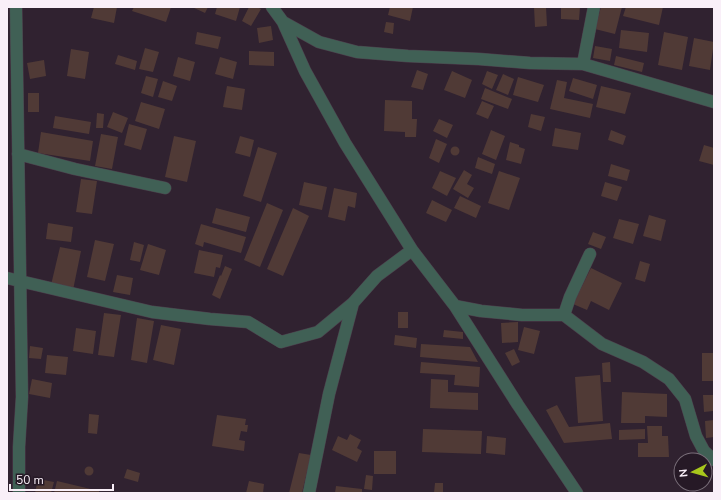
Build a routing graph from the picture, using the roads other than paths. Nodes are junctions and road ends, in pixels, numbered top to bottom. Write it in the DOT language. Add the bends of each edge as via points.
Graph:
graph roads {
  1 [pos="16,7"];
  2 [pos="272,7"];
  3 [pos="594,7"];
  4 [pos="283,22"];
  5 [pos="12,33"];
  6 [pos="583,64"];
  7 [pos="714,102"];
  8 [pos="18,154"];
  9 [pos="165,188"];
  10 [pos="412,250"];
  11 [pos="590,254"];
  12 [pos="7,278"];
  13 [pos="19,280"];
  14 [pos="354,303"];
  15 [pos="454,306"];
  16 [pos="564,315"];
  17 [pos="13,447"];
  18 [pos="714,460"];
  19 [pos="19,493"];
  20 [pos="310,493"];
  21 [pos="577,493"];
  1 -- 5 [label="street"];
  2 -- 4 [label="street"];
  3 -- 6 [label="street"];
  4 -- 6 [label="street" via="319,42 357,52"];
  4 -- 10 [label="street" via="305,70 345,143"];
  5 -- 8 [label="street"];
  6 -- 7 [label="street"];
  8 -- 9 [label="street"];
  8 -- 13 [label="street"];
  10 -- 14 [label="street" via="377,276"];
  10 -- 15 [label="street"];
  11 -- 16 [label="street"];
  12 -- 13 [label="street"];
  13 -- 14 [label="street" via="152,312 248,322 281,342 318,332"];
  13 -- 17 [label="street" via="22,397"];
  14 -- 20 [label="street" via="329,394"];
  15 -- 16 [label="street" via="522,315"];
  15 -- 21 [label="street"];
  16 -- 18 [label="street" via="602,344 643,362 669,379 685,399 696,436 704,452"];
  17 -- 19 [label="street"];
}
